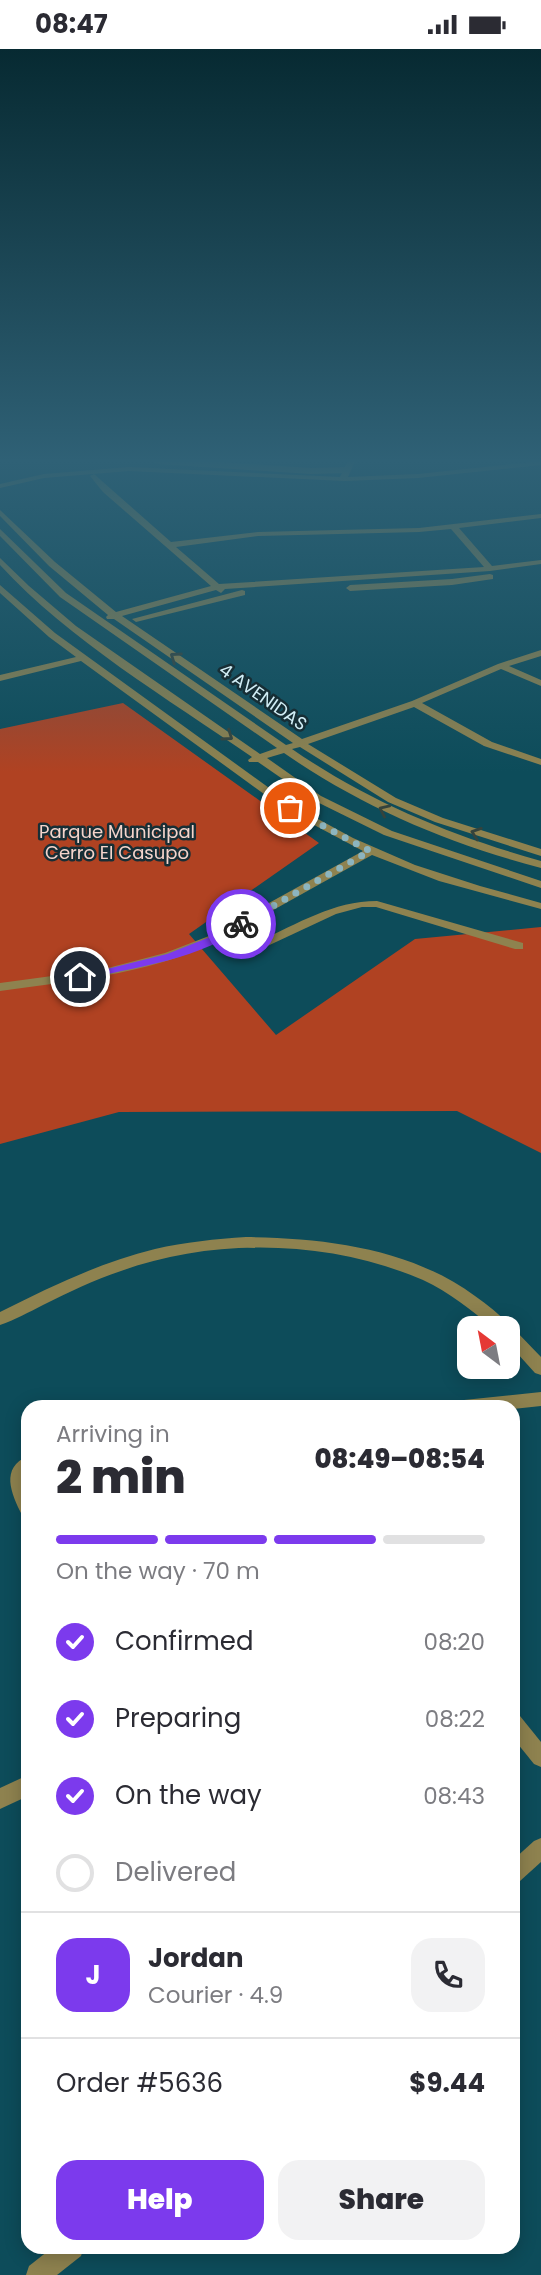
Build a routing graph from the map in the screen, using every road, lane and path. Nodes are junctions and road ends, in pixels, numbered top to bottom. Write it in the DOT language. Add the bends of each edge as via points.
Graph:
graph roads {
  1 [pos="5,565"];
  2 [pos="33,565"];
  3 [pos="53,565"];
  4 [pos="192,565"];
  5 [pos="486,565"];
  6 [pos="520,565"];
  7 [pos="490,569"];
  8 [pos="541,571"];
  9 [pos="216,587"];
  10 [pos="0,588"];
  11 [pos="227,596"];
  12 [pos="114,615"];
  13 [pos="97,620"];
  14 [pos="124,622"];
  15 [pos="107,627"];
  16 [pos="73,628"];
  17 [pos="83,634"];
  18 [pos="52,635"];
  19 [pos="61,642"];
  20 [pos="541,653"];
  21 [pos="83,658"];
  22 [pos="501,666"];
  23 [pos="1,677"];
  24 [pos="541,683"];
  25 [pos="415,703"];
  26 [pos="298,743"];
  27 [pos="283,749"];
  28 [pos="258,758"];
  29 [pos="541,762"];
  30 [pos="236,768"];
  31 [pos="370,851"];
  32 [pos="541,853"];
  33 [pos="541,865"];
  34 [pos="541,885"];
  35 [pos="541,906"];
  36 [pos="232,929"];
  37 [pos="519,946"];
  38 [pos="0,987"];
  39 [pos="491,1316"];
  40 [pos="0,1319"];
  41 [pos="520,1346"];
  42 [pos="541,1369"];
  43 [pos="541,1399"];
  44 [pos="520,1401"];
  45 [pos="21,1470"];
  46 [pos="21,1496"];
  47 [pos="520,1732"];
  48 [pos="541,1757"];
  49 [pos="21,1789"];
  50 [pos="0,1800"];
  51 [pos="541,1848"];
  52 [pos="520,1868"];
  53 [pos="64,2254"];
  54 [pos="38,2275"];
  1 -- 16 [label="street"];
  2 -- 13 [label="street, 4 AVENIDAS"];
  3 -- 12 [label="street, 4 AVENIDAS"];
  4 -- 9 [label="street"];
  5 -- 7 [label="street"];
  6 -- 7 [label="street"];
  7 -- 9 [label="street"];
  8 -- 11 [label="street" via="452,582"];
  9 -- 11 [label="street"];
  9 -- 12 [label="street"];
  10 -- 18 [label="street"];
  11 -- 14 [label="street"];
  12 -- 13 [label="street"];
  12 -- 14 [label="street, 4 AVENIDAS"];
  13 -- 15 [label="street, 4 AVENIDAS"];
  13 -- 16 [label="street"];
  14 -- 15 [label="street"];
  26 -- 14 [label="street, 4 AVENIDAS, one-way"];
  15 -- 17 [label="street"];
  15 -- 27 [label="street, 4 AVENIDAS"];
  16 -- 17 [label="street"];
  16 -- 18 [label="street"];
  17 -- 19 [label="street"];
  17 -- 28 [label="street, one-way"];
  18 -- 19 [label="street"];
  19 -- 21 [label="street"];
  20 -- 22 [label="street"];
  21 -- 23 [label="street"];
  21 -- 30 [label="street"];
  22 -- 24 [label="street"];
  22 -- 25 [label="street"];
  25 -- 26 [label="street"];
  25 -- 29 [label="street" via="488,744"];
  26 -- 27 [label="street"];
  32 -- 26 [label="street, 4 AVENIDAS, one-way" via="392,800"];
  27 -- 28 [label="street"];
  33 -- 27 [label="street, 4 AVENIDAS, one-way" via="409,822"];
  28 -- 30 [label="street"];
  28 -- 34 [label="street" via="317,797 388,833"];
  30 -- 31 [label="street" via="290,808"];
  31 -- 35 [label="street"];
  31 -- 36 [label="street"];
  36 -- 37 [label="street" via="256,946 345,906 362,903"];
  36 -- 38 [label="street" via="169,956 104,973"];
  39 -- 40 [label="street" via="435,1278 383,1257 265,1242 209,1243 156,1254 102,1271"];
  41 -- 42 [label="street"];
  43 -- 44 [label="street"];
  45 -- 46 [label="street" via="16,1486"];
  47 -- 48 [label="street"];
  49 -- 50 [label="street"];
  51 -- 52 [label="street"];
  53 -- 54 [label="street"];
}
